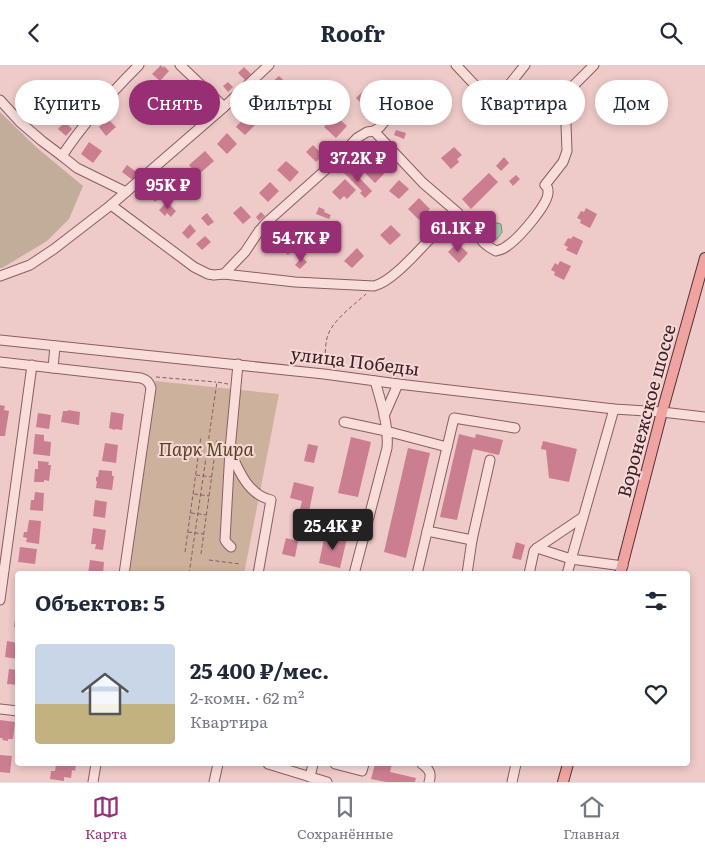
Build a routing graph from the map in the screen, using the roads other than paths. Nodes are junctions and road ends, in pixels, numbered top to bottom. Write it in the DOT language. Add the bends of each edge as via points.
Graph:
graph roads {
  1 [pos="138,65"];
  2 [pos="180,65"];
  3 [pos="269,65"];
  4 [pos="456,65"];
  5 [pos="525,65"];
  6 [pos="594,65"];
  7 [pos="0,101"];
  8 [pos="224,107"];
  9 [pos="382,125"];
  10 [pos="374,131"];
  11 [pos="62,156"];
  12 [pos="129,190"];
  13 [pos="111,205"];
  14 [pos="436,233"];
  15 [pos="705,258"];
  16 [pos="224,274"];
  17 [pos="0,276"];
  18 [pos="0,340"];
  19 [pos="55,346"];
  20 [pos="0,362"];
  21 [pos="32,365"];
  22 [pos="238,365"];
  23 [pos="53,368"];
  24 [pos="375,381"];
  25 [pos="398,384"];
  26 [pos="614,409"];
  27 [pos="662,412"];
  28 [pos="384,416"];
  29 [pos="705,417"];
  30 [pos="344,422"];
  31 [pos="515,428"];
  32 [pos="386,431"];
  33 [pos="447,447"];
  34 [pos="230,450"];
  35 [pos="490,460"];
  36 [pos="582,517"];
  37 [pos="427,531"];
  38 [pos="472,540"];
  39 [pos="231,547"];
  40 [pos="536,548"];
  41 [pos="570,559"];
  42 [pos="622,570"];
  43 [pos="124,571"];
  44 [pos="259,571"];
  45 [pos="355,571"];
  46 [pos="418,571"];
  47 [pos="467,571"];
  48 [pos="530,571"];
  49 [pos="568,571"];
  50 [pos="0,600"];
  51 [pos="0,709"];
  52 [pos="15,711"];
  53 [pos="96,766"];
  54 [pos="218,766"];
  55 [pos="274,766"];
  56 [pos="313,766"];
  57 [pos="342,766"];
  58 [pos="363,766"];
  59 [pos="425,766"];
  60 [pos="516,766"];
  61 [pos="567,766"];
  62 [pos="310,777"];
  63 [pos="93,782"];
  64 [pos="214,782"];
  65 [pos="327,782"];
  66 [pos="429,782"];
  67 [pos="512,782"];
  68 [pos="563,782"];
  1 -- 11 [label="street" via="94,113"];
  2 -- 8 [label="street"];
  3 -- 8 [label="street"];
  4 -- 5 [label="street" via="488,98 497,99"];
  6 -- 10 [label="street" via="566,93 566,151 563,162 545,185 549,193 545,205 515,240 496,251 423,183"];
  7 -- 11 [label="street"];
  8 -- 12 [label="street"];
  9 -- 10 [label="street"];
  10 -- 16 [label="street" via="357,138 262,227"];
  11 -- 12 [label="street" via="77,168"];
  12 -- 13 [label="street"];
  13 -- 16 [label="street" via="194,267 208,274"];
  13 -- 17 [label="street" via="30,265"];
  14 -- 16 [label="street" via="392,277 374,286 295,283"];
  15 -- 27 [label="main road, Воронежское шоссе"];
  18 -- 19 [label="street, улица Победы"];
  19 -- 22 [label="street, улица Победы"];
  19 -- 23 [label="street"];
  20 -- 21 [label="street"];
  21 -- 23 [label="street"];
  21 -- 50 [label="street"];
  22 -- 24 [label="street, улица Победы"];
  22 -- 34 [label="street"];
  23 -- 43 [label="street" via="141,378 150,383"];
  24 -- 25 [label="street, улица Победы"];
  24 -- 28 [label="street"];
  25 -- 26 [label="street, улица Победы"];
  25 -- 28 [label="street"];
  26 -- 27 [label="street, улица Победы"];
  26 -- 36 [label="street"];
  27 -- 29 [label="street, улица Победы"];
  27 -- 42 [label="main road, Воронежское шоссе"];
  28 -- 32 [label="street"];
  30 -- 32 [label="street"];
  31 -- 33 [label="street" via="454,417"];
  32 -- 33 [label="street"];
  32 -- 45 [label="street" via="387,448"];
  33 -- 37 [label="street"];
  34 -- 39 [label="street" via="225,540"];
  34 -- 44 [label="street" via="252,490 271,500"];
  35 -- 38 [label="street"];
  36 -- 40 [label="street"];
  36 -- 41 [label="street"];
  37 -- 38 [label="street"];
  37 -- 46 [label="street"];
  38 -- 47 [label="street"];
  40 -- 41 [label="street"];
  40 -- 48 [label="street"];
  41 -- 42 [label="street"];
  41 -- 49 [label="street"];
  51 -- 52 [label="street"];
  53 -- 63 [label="street"];
  54 -- 64 [label="street"];
  55 -- 62 [label="street"];
  56 -- 62 [label="street"];
  57 -- 58 [label="street" via="362,771"];
  59 -- 66 [label="street" via="430,771"];
  60 -- 67 [label="street"];
  61 -- 68 [label="main road"];
  62 -- 65 [label="street"];
}
